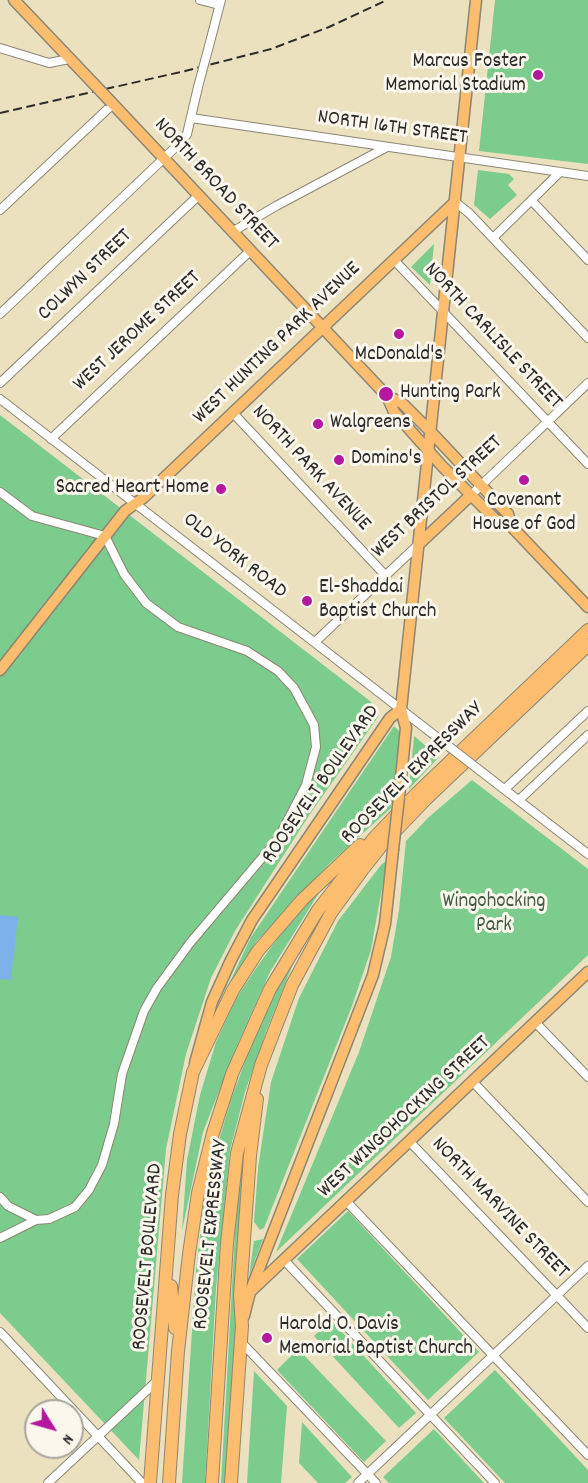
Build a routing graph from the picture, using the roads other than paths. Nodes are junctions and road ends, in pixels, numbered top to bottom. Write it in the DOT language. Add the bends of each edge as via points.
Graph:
graph roads {
  1 [pos="14,0"];
  2 [pos="200,0"];
  3 [pos="476,0"];
  4 [pos="220,3"];
  5 [pos="0,48"];
  6 [pos="69,59"];
  7 [pos="112,103"];
  8 [pos="191,118"];
  9 [pos="388,147"];
  10 [pos="459,157"];
  11 [pos="164,160"];
  12 [pos="560,172"];
  13 [pos="586,177"];
  14 [pos="198,196"];
  15 [pos="532,201"];
  16 [pos="454,202"];
  17 [pos="0,210"];
  18 [pos="232,232"];
  19 [pos="493,238"];
  20 [pos="250,251"];
  21 [pos="394,260"];
  22 [pos="588,260"];
  23 [pos="443,311"];
  24 [pos="0,314"];
  25 [pos="323,328"];
  26 [pos="588,338"];
  27 [pos="0,383"];
  28 [pos="588,383"];
  29 [pos="387,396"];
  30 [pos="0,399"];
  31 [pos="233,413"];
  32 [pos="547,421"];
  33 [pos="430,431"];
  34 [pos="51,439"];
  35 [pos="428,450"];
  36 [pos="588,464"];
  37 [pos="480,486"];
  38 [pos="0,492"];
  39 [pos="471,495"];
  40 [pos="135,504"];
  41 [pos="511,526"];
  42 [pos="105,536"];
  43 [pos="419,544"];
  44 [pos="385,575"];
  45 [pos="587,603"];
  46 [pos="588,630"];
  47 [pos="315,642"];
  48 [pos="588,645"];
  49 [pos="0,670"];
  50 [pos="401,709"];
  51 [pos="588,711"];
  52 [pos="588,735"];
  53 [pos="505,789"];
  54 [pos="519,800"];
  55 [pos="395,815"];
  56 [pos="588,854"];
  57 [pos="588,972"];
  58 [pos="536,1022"];
  59 [pos="261,1065"];
  60 [pos="193,1072"];
  61 [pos="588,1077"];
  62 [pos="472,1081"];
  63 [pos="409,1141"];
  64 [pos="0,1197"];
  65 [pos="346,1201"];
  66 [pos="588,1202"];
  67 [pos="36,1220"];
  68 [pos="0,1238"];
  69 [pos="167,1255"];
  70 [pos="284,1260"];
  71 [pos="588,1266"];
  72 [pos="250,1292"];
  73 [pos="557,1295"];
  74 [pos="242,1326"];
  75 [pos="588,1328"];
  76 [pos="0,1332"];
  77 [pos="241,1342"];
  78 [pos="178,1351"];
  79 [pos="493,1355"];
  80 [pos="158,1380"];
  81 [pos="430,1415"];
  82 [pos="99,1436"];
  83 [pos="588,1455"];
  84 [pos="368,1474"];
  85 [pos="48,1483"];
  86 [pos="142,1483"];
  87 [pos="150,1483"];
  88 [pos="169,1483"];
  89 [pos="212,1483"];
  90 [pos="231,1483"];
  91 [pos="358,1483"];
  92 [pos="376,1483"];
  93 [pos="495,1483"];
  1 -- 6 [label="main road, NORTH BROAD STREET"];
  2 -- 4 [label="street"];
  3 -- 10 [label="main road"];
  4 -- 8 [label="street, bridge"];
  5 -- 6 [label="street" via="49,63"];
  6 -- 7 [label="main road, NORTH BROAD STREET, bridge"];
  7 -- 11 [label="main road, NORTH BROAD STREET"];
  7 -- 17 [label="street"];
  8 -- 9 [label="street, NORTH 16TH STREET"];
  8 -- 11 [label="street" via="182,142"];
  9 -- 10 [label="street, NORTH 16TH STREET"];
  9 -- 18 [label="street"];
  10 -- 12 [label="street, NORTH 16TH STREET"];
  10 -- 16 [label="main road"];
  11 -- 14 [label="main road, NORTH BROAD STREET"];
  11 -- 24 [label="street"];
  12 -- 13 [label="street, NORTH 16TH STREET"];
  12 -- 15 [label="street"];
  14 -- 18 [label="main road, NORTH BROAD STREET"];
  14 -- 27 [label="street, COLWYN STREET"];
  15 -- 19 [label="street"];
  15 -- 22 [label="street"];
  16 -- 19 [label="street"];
  16 -- 21 [label="main road, WEST HUNTING PARK AVENUE"];
  16 -- 23 [label="main road"];
  18 -- 20 [label="main road, NORTH BROAD STREET"];
  19 -- 26 [label="street"];
  20 -- 25 [label="main road, NORTH BROAD STREET"];
  20 -- 34 [label="street, WEST JEROME STREET"];
  21 -- 23 [label="street, NORTH CARLISLE STREET"];
  21 -- 25 [label="main road, WEST HUNTING PARK AVENUE"];
  23 -- 32 [label="street, NORTH CARLISLE STREET"];
  23 -- 33 [label="main road"];
  25 -- 29 [label="main road, NORTH BROAD STREET"];
  25 -- 31 [label="main road, WEST HUNTING PARK AVENUE"];
  28 -- 32 [label="street, WEST BRISTOL STREET"];
  29 -- 33 [label="main road, NORTH BROAD STREET" via="402,403"];
  29 -- 35 [label="main road, NORTH BROAD STREET" via="394,412"];
  30 -- 34 [label="street, OLD YORK ROAD"];
  31 -- 40 [label="main road, WEST HUNTING PARK AVENUE"];
  31 -- 44 [label="street, NORTH PARK AVENUE"];
  32 -- 36 [label="street, NORTH CARLISLE STREET"];
  32 -- 37 [label="street, WEST BRISTOL STREET"];
  33 -- 35 [label="main road"];
  33 -- 37 [label="main road, NORTH BROAD STREET"];
  34 -- 40 [label="street, OLD YORK ROAD"];
  35 -- 39 [label="main road, NORTH BROAD STREET"];
  35 -- 43 [label="main road"];
  37 -- 39 [label="street, WEST BRISTOL STREET"];
  37 -- 41 [label="main road, NORTH BROAD STREET" via="508,514"];
  38 -- 42 [label="street" via="32,516"];
  39 -- 41 [label="main road, NORTH BROAD STREET" via="498,522"];
  39 -- 43 [label="main road, WEST BRISTOL STREET"];
  40 -- 42 [label="main road, WEST HUNTING PARK AVENUE"];
  40 -- 47 [label="street, OLD YORK ROAD"];
  41 -- 45 [label="main road, NORTH BROAD STREET"];
  42 -- 49 [label="main road, WEST HUNTING PARK AVENUE"];
  42 -- 67 [label="street" via="124,574 146,603 178,627 247,651 278,671 294,688 314,725 316,747 306,785 278,839 190,943 144,1011 122,1074 102,1165 89,1190 75,1207 49,1220"];
  43 -- 44 [label="street, WEST BRISTOL STREET"];
  43 -- 50 [label="main road"];
  44 -- 47 [label="street, WEST BRISTOL STREET"];
  46 -- 55 [label="highway, ROOSEVELT EXPRESSWAY"];
  47 -- 50 [label="street, OLD YORK ROAD"];
  48 -- 59 [label="highway, ROOSEVELT EXPRESSWAY" via="425,800 363,869 304,960"];
  50 -- 53 [label="street, OLD YORK ROAD, bridge"];
  50 -- 60 [label="main road, ROOSEVELT BOULEVARD" via="390,718 247,929 212,1002"];
  50 -- 72 [label="main road, ROOSEVELT BOULEVARD, bridge" via="406,728 399,797 385,924 373,975"];
  51 -- 53 [label="street"];
  52 -- 54 [label="street"];
  53 -- 54 [label="street, OLD YORK ROAD"];
  54 -- 56 [label="street, OLD YORK ROAD"];
  55 -- 60 [label="highway" via="319,882 271,934 233,990"];
  55 -- 78 [label="highway, ROOSEVELT EXPRESSWAY" via="348,870 301,936 243,1045 222,1103 198,1193"];
  57 -- 58 [label="main road, WEST WINGOHOCKING STREET"];
  58 -- 61 [label="street"];
  58 -- 62 [label="main road, WEST WINGOHOCKING STREET"];
  59 -- 74 [label="highway" via="244,1237"];
  59 -- 89 [label="highway, ROOSEVELT EXPRESSWAY" via="237,1153 231,1194"];
  60 -- 69 [label="highway, ROOSEVELT BOULEVARD" via="175,1165"];
  62 -- 63 [label="main road, WEST WINGOHOCKING STREET"];
  62 -- 66 [label="street"];
  63 -- 65 [label="main road, WEST WINGOHOCKING STREET"];
  63 -- 73 [label="street, NORTH MARVINE STREET"];
  64 -- 67 [label="street" via="8,1206"];
  65 -- 70 [label="main road, WEST WINGOHOCKING STREET"];
  65 -- 79 [label="street"];
  67 -- 68 [label="street"];
  69 -- 78 [label="highway"];
  69 -- 80 [label="highway, ROOSEVELT BOULEVARD"];
  70 -- 72 [label="main road, WEST WINGOHOCKING STREET"];
  70 -- 81 [label="street"];
  71 -- 73 [label="street"];
  72 -- 74 [label="main road, ROOSEVELT BOULEVARD"];
  73 -- 75 [label="street, NORTH MARVINE STREET"];
  73 -- 79 [label="street"];
  74 -- 77 [label="highway, ROOSEVELT BOULEVARD"];
  76 -- 82 [label="street"];
  77 -- 84 [label="street"];
  77 -- 90 [label="highway, ROOSEVELT BOULEVARD"];
  78 -- 88 [label="highway, ROOSEVELT EXPRESSWAY"];
  79 -- 81 [label="street"];
  79 -- 83 [label="street"];
  80 -- 82 [label="street"];
  80 -- 87 [label="highway, ROOSEVELT BOULEVARD"];
  81 -- 84 [label="street"];
  81 -- 93 [label="street"];
  82 -- 85 [label="street"];
  82 -- 86 [label="street"];
  84 -- 91 [label="street"];
  84 -- 92 [label="street"];
}
